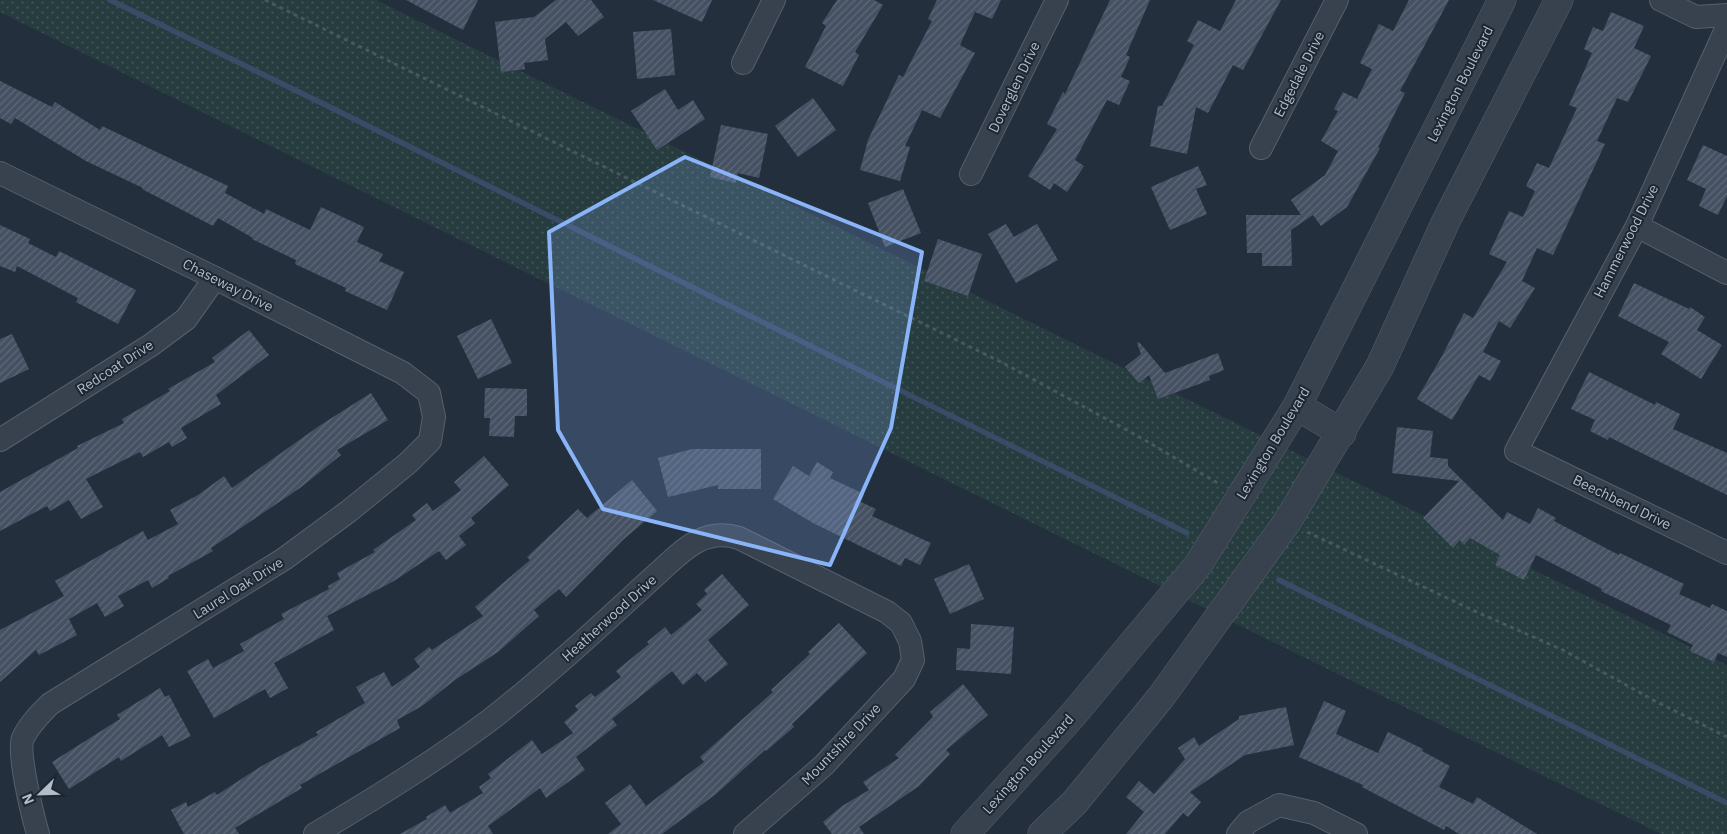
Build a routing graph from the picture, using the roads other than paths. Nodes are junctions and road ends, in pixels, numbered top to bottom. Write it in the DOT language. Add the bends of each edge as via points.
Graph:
graph roads {
  1 [pos="774,0"];
  2 [pos="1057,0"];
  3 [pos="1337,0"];
  4 [pos="1502,0"];
  5 [pos="1559,0"];
  6 [pos="1661,0"];
  7 [pos="1727,15"];
  8 [pos="1727,27"];
  9 [pos="742,63"];
  10 [pos="1261,148"];
  11 [pos="0,173"];
  12 [pos="971,174"];
  13 [pos="1637,226"];
  14 [pos="1727,273"];
  15 [pos="215,278"];
  16 [pos="1296,406"];
  17 [pos="434,417"];
  18 [pos="1342,433"];
  19 [pos="0,440"];
  20 [pos="1516,451"];
  21 [pos="1727,553"];
  22 [pos="910,642"];
  23 [pos="38,834"];
  24 [pos="315,834"];
  25 [pos="746,834"];
  26 [pos="965,834"];
  27 [pos="1042,834"];
  28 [pos="1238,834"];
  29 [pos="1356,834"];
  1 -- 9 [label="street"];
  2 -- 12 [label="street, Doverglen Drive"];
  3 -- 10 [label="street, Edgedale Drive"];
  4 -- 16 [label="street, Lexington Boulevard"];
  5 -- 18 [label="street" via="1446,221 1380,366"];
  6 -- 7 [label="street" via="1696,17"];
  8 -- 13 [label="street, Hammerwood Drive"];
  11 -- 15 [label="street, Chaseway Drive"];
  13 -- 14 [label="street"];
  13 -- 20 [label="street, Hammerwood Drive"];
  15 -- 17 [label="street, Chaseway Drive" via="403,373 429,393"];
  15 -- 19 [label="street, Redcoat Drive" via="186,319 151,346"];
  16 -- 18 [label="street"];
  16 -- 26 [label="street, Lexington Boulevard" via="1198,565 1072,716"];
  17 -- 23 [label="street, Laurel Oak Drive" via="430,442 349,511 284,559 50,704 38,715 22,739 26,791"];
  18 -- 27 [label="street" via="1287,522 1161,697 1075,802"];
  20 -- 21 [label="street, Beechbend Drive"];
  22 -- 24 [label="street, Heatherwood Drive" via="901,623 887,612 757,546 723,533 704,537 674,558 566,657 490,720 416,772"];
  22 -- 25 [label="street, Mountshire Drive" via="913,660 904,679 824,765"];
  28 -- 29 [label="street" via="1248,822 1280,805 1320,816"];
}
